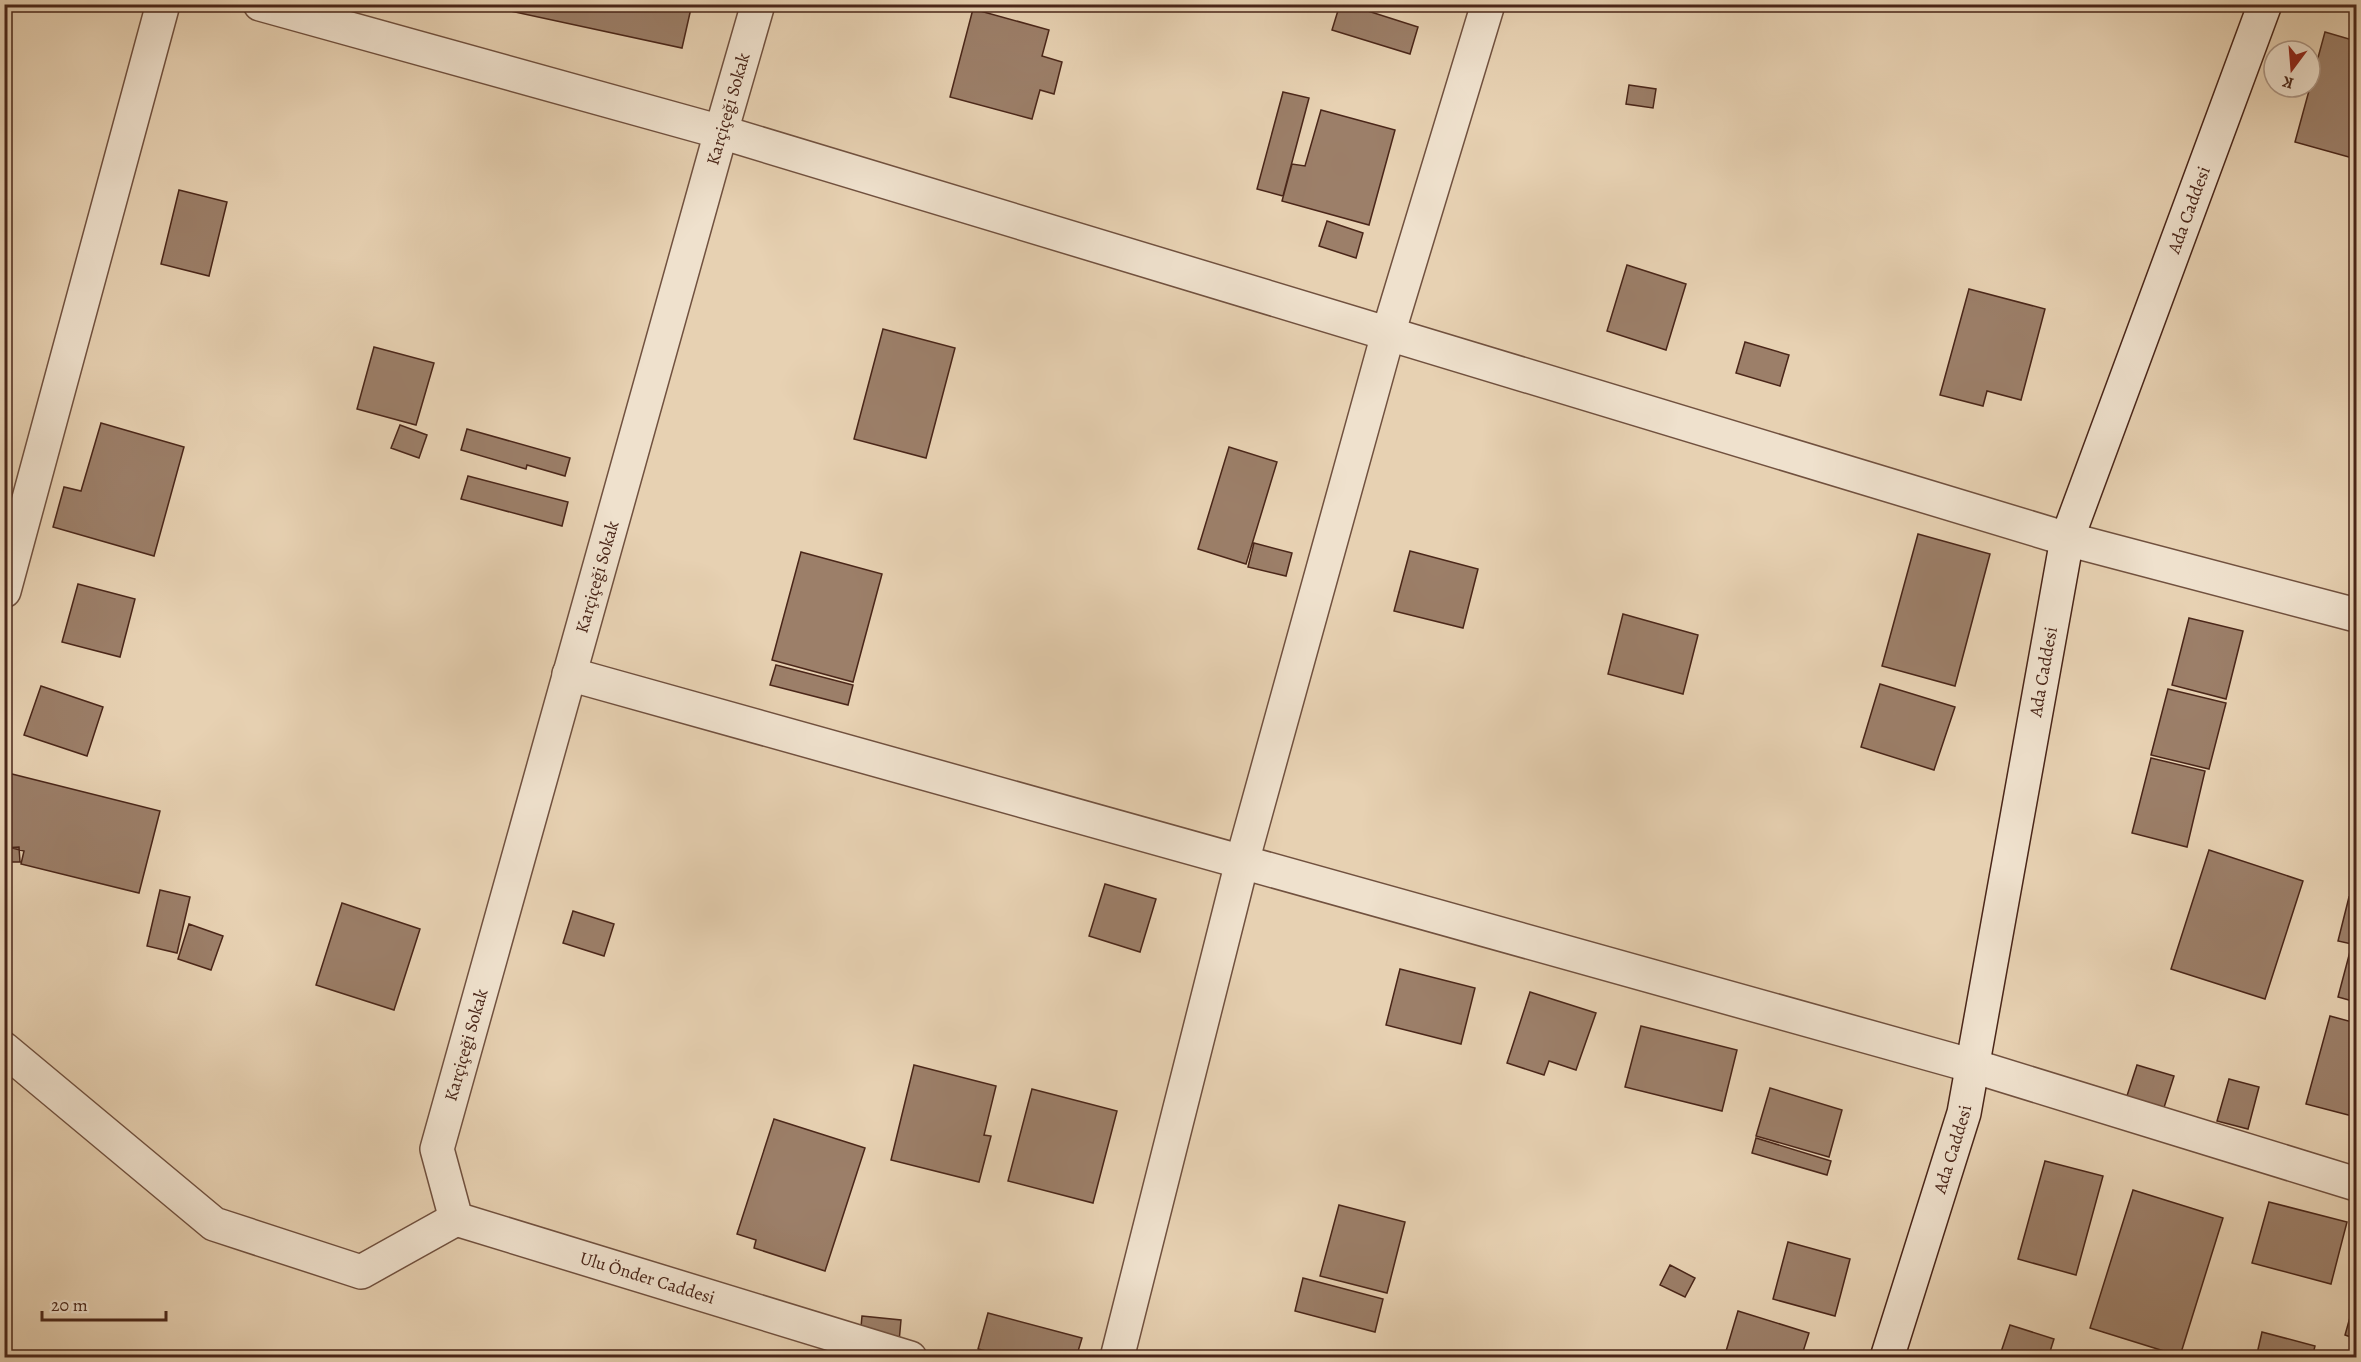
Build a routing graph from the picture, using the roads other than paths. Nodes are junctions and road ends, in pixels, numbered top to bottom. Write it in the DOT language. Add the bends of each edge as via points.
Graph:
graph roads {
  1 [pos="163,4"];
  2 [pos="260,4"];
  3 [pos="758,4"];
  4 [pos="1488,4"];
  5 [pos="2265,4"];
  6 [pos="720,132"];
  7 [pos="1388,334"];
  8 [pos="2067,539"];
  9 [pos="4,591"];
  10 [pos="2356,615"];
  11 [pos="569,674"];
  12 [pos="1242,862"];
  13 [pos="4,1049"];
  14 [pos="1973,1066"];
  15 [pos="2356,1184"];
  16 [pos="456,1219"];
  17 [pos="910,1358"];
  18 [pos="1117,1358"];
  19 [pos="1887,1358"];
  1 -- 9 [label="street"];
  2 -- 6 [label="street"];
  3 -- 6 [label="street, Karçiçeği Sokak"];
  4 -- 7 [label="street"];
  5 -- 8 [label="street, Ada Caddesi"];
  6 -- 7 [label="street"];
  6 -- 11 [label="street, Karçiçeği Sokak"];
  7 -- 8 [label="street"];
  7 -- 12 [label="street"];
  8 -- 10 [label="street"];
  8 -- 14 [label="street, Ada Caddesi"];
  11 -- 12 [label="street"];
  11 -- 16 [label="street, Karçiçeği Sokak" via="437,1149"];
  12 -- 14 [label="street"];
  12 -- 18 [label="street"];
  13 -- 16 [label="street" via="214,1224 361,1272"];
  14 -- 15 [label="street"];
  14 -- 19 [label="street, Ada Caddesi" via="1964,1113"];
  16 -- 17 [label="street, Ulu Önder Caddesi"];
}
